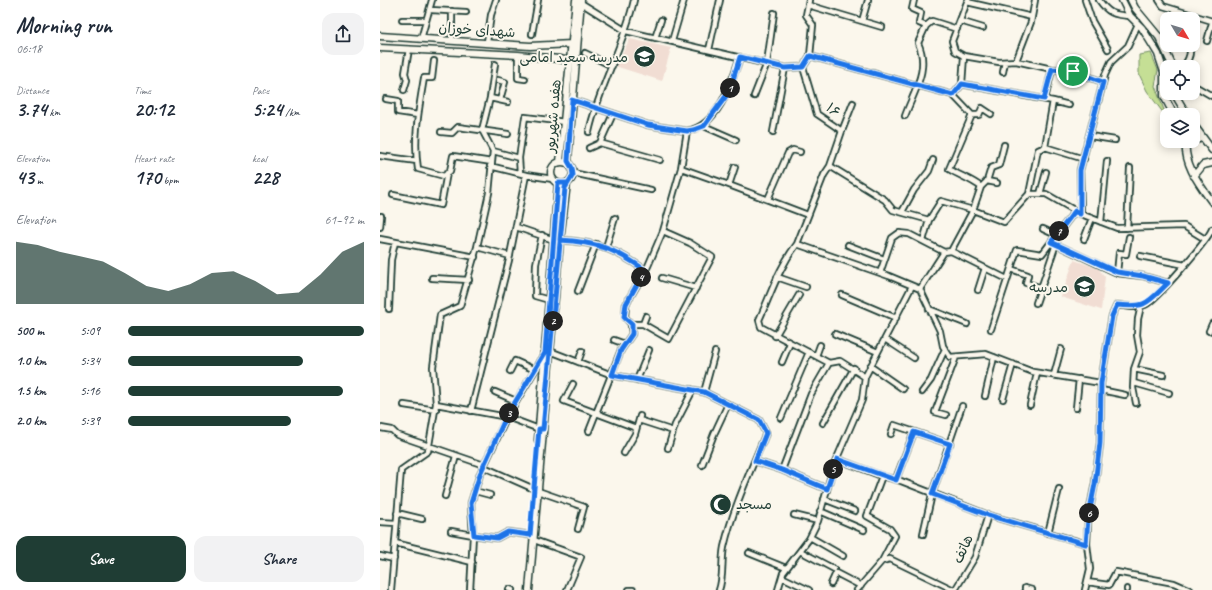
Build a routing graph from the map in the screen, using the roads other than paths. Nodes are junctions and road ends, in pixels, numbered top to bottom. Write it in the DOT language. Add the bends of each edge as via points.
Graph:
graph roads {
  1 [pos="432,0"];
  2 [pos="496,0"];
  3 [pos="538,0"];
  4 [pos="634,0"];
  5 [pos="684,0"];
  6 [pos="720,0"];
  7 [pos="868,0"];
  8 [pos="914,0"];
  9 [pos="1036,0"];
  10 [pos="1085,0"];
  11 [pos="1099,0"];
  12 [pos="1122,0"];
  13 [pos="1131,0"];
  14 [pos="1159,0"];
  15 [pos="580,1"];
  16 [pos="967,1"];
  17 [pos="809,3"];
  18 [pos="431,10"];
  19 [pos="452,11"];
  20 [pos="466,12"];
  21 [pos="1182,12"];
  22 [pos="774,13"];
  23 [pos="1130,16"];
  24 [pos="1032,17"];
  25 [pos="1200,18"];
  26 [pos="402,20"];
  27 [pos="426,20"];
  28 [pos="661,20"];
  29 [pos="862,21"];
  30 [pos="960,21"];
  31 [pos="1212,22"];
  32 [pos="1138,24"];
  33 [pos="926,26"];
  34 [pos="882,27"];
  35 [pos="983,28"];
  36 [pos="956,30"];
  37 [pos="626,31"];
  38 [pos="532,34"];
  39 [pos="380,36"];
  40 [pos="421,38"];
  41 [pos="655,38"];
  42 [pos="452,41"];
  43 [pos="1207,41"];
  44 [pos="487,42"];
  45 [pos="672,42"];
  46 [pos="572,44"];
  47 [pos="550,46"];
  48 [pos="380,48"];
  49 [pos="1108,48"];
  50 [pos="409,49"];
  51 [pos="709,50"];
  52 [pos="585,53"];
  53 [pos="518,55"];
  54 [pos="810,56"];
  55 [pos="964,56"];
  56 [pos="740,57"];
  57 [pos="548,58"];
  58 [pos="1170,60"];
  59 [pos="434,61"];
  60 [pos="570,61"];
  61 [pos="1016,61"];
  62 [pos="1005,62"];
  63 [pos="767,63"];
  64 [pos="495,64"];
  65 [pos="612,66"];
  66 [pos="803,67"];
  67 [pos="785,68"];
  68 [pos="1052,69"];
  69 [pos="1003,72"];
  70 [pos="525,79"];
  71 [pos="498,80"];
  72 [pos="1103,82"];
  73 [pos="962,84"];
  74 [pos="919,86"];
  75 [pos="1200,89"];
  76 [pos="404,90"];
  77 [pos="953,95"];
  78 [pos="754,96"];
  79 [pos="1212,96"];
  80 [pos="490,98"];
  81 [pos="386,99"];
  82 [pos="1044,99"];
  83 [pos="500,100"];
  84 [pos="572,100"];
  85 [pos="1053,101"];
  86 [pos="508,102"];
  87 [pos="853,103"];
  88 [pos="1069,105"];
  89 [pos="594,108"];
  90 [pos="1170,108"];
  91 [pos="613,114"];
  92 [pos="991,114"];
  93 [pos="418,115"];
  94 [pos="972,115"];
  95 [pos="905,116"];
  96 [pos="565,122"];
  97 [pos="704,126"];
  98 [pos="482,130"];
  99 [pos="687,131"];
  100 [pos="842,131"];
  101 [pos="441,132"];
  102 [pos="589,132"];
  103 [pos="773,132"];
  104 [pos="508,134"];
  105 [pos="1200,134"];
  106 [pos="1090,136"];
  107 [pos="736,140"];
  108 [pos="1115,140"];
  109 [pos="600,144"];
  110 [pos="1004,146"];
  111 [pos="1045,147"];
  112 [pos="589,148"];
  113 [pos="1187,148"];
  114 [pos="1212,150"];
  115 [pos="493,151"];
  116 [pos="800,152"];
  117 [pos="380,156"];
  118 [pos="519,158"];
  119 [pos="1084,159"];
  120 [pos="660,160"];
  121 [pos="934,160"];
  122 [pos="417,161"];
  123 [pos="1107,161"];
  124 [pos="560,162"];
  125 [pos="1212,163"];
  126 [pos="491,164"];
  127 [pos="569,164"];
  128 [pos="830,166"];
  129 [pos="735,167"];
  130 [pos="681,168"];
  131 [pos="1130,168"];
  132 [pos="1046,172"];
  133 [pos="447,173"];
  134 [pos="520,173"];
  135 [pos="573,173"];
  136 [pos="526,175"];
  137 [pos="1194,176"];
  138 [pos="556,181"];
  139 [pos="987,181"];
  140 [pos="567,183"];
  141 [pos="997,183"];
  142 [pos="729,185"];
  143 [pos="980,187"];
  144 [pos="651,190"];
  145 [pos="1029,194"];
  146 [pos="1040,194"];
  147 [pos="393,195"];
  148 [pos="768,199"];
  149 [pos="1212,202"];
  150 [pos="973,210"];
  151 [pos="1075,211"];
  152 [pos="902,212"];
  153 [pos="1080,214"];
  154 [pos="808,215"];
  155 [pos="381,216"];
  156 [pos="615,218"];
  157 [pos="1092,218"];
  158 [pos="929,220"];
  159 [pos="1101,222"];
  160 [pos="380,227"];
  161 [pos="516,227"];
  162 [pos="1127,228"];
  163 [pos="1043,229"];
  164 [pos="1212,229"];
  165 [pos="663,231"];
  166 [pos="542,235"];
  167 [pos="1056,236"];
  168 [pos="1129,237"];
  169 [pos="380,239"];
  170 [pos="1084,239"];
  171 [pos="1205,239"];
  172 [pos="557,240"];
  173 [pos="923,241"];
  174 [pos="395,242"];
  175 [pos="1054,243"];
  176 [pos="596,244"];
  177 [pos="797,244"];
  178 [pos="848,246"];
  179 [pos="478,247"];
  180 [pos="606,247"];
  181 [pos="951,251"];
  182 [pos="944,252"];
  183 [pos="510,256"];
  184 [pos="1140,256"];
  185 [pos="475,257"];
  186 [pos="884,259"];
  187 [pos="1185,265"];
  188 [pos="985,268"];
  189 [pos="1011,269"];
  190 [pos="645,270"];
  191 [pos="880,272"];
  192 [pos="1117,272"];
  193 [pos="777,277"];
  194 [pos="432,278"];
  195 [pos="662,278"];
  196 [pos="469,280"];
  197 [pos="1007,280"];
  198 [pos="1168,283"];
  199 [pos="912,286"];
  200 [pos="806,287"];
  201 [pos="696,288"];
  202 [pos="1042,288"];
  203 [pos="920,289"];
  204 [pos="978,290"];
  205 [pos="578,291"];
  206 [pos="799,295"];
  207 [pos="842,295"];
  208 [pos="549,300"];
  209 [pos="1036,303"];
  210 [pos="1141,306"];
  211 [pos="389,308"];
  212 [pos="929,309"];
  213 [pos="646,316"];
  214 [pos="896,318"];
  215 [pos="632,324"];
  216 [pos="643,324"];
  217 [pos="967,324"];
  218 [pos="1212,324"];
  219 [pos="991,329"];
  220 [pos="1209,330"];
  221 [pos="835,334"];
  222 [pos="775,336"];
  223 [pos="885,339"];
  224 [pos="614,340"];
  225 [pos="790,343"];
  226 [pos="625,344"];
  227 [pos="820,345"];
  228 [pos="945,349"];
  229 [pos="1061,349"];
  230 [pos="649,350"];
  231 [pos="582,351"];
  232 [pos="548,352"];
  233 [pos="715,352"];
  234 [pos="809,352"];
  235 [pos="878,352"];
  236 [pos="816,356"];
  237 [pos="956,357"];
  238 [pos="994,357"];
  239 [pos="914,358"];
  240 [pos="578,362"];
  241 [pos="782,362"];
  242 [pos="829,363"];
  243 [pos="1013,364"];
  244 [pos="870,366"];
  245 [pos="854,368"];
  246 [pos="1134,369"];
  247 [pos="535,370"];
  248 [pos="510,371"];
  249 [pos="1037,373"];
  250 [pos="612,375"];
  251 [pos="1054,375"];
  252 [pos="1162,376"];
  253 [pos="865,377"];
  254 [pos="1079,379"];
  255 [pos="637,380"];
  256 [pos="1101,383"];
  257 [pos="1134,383"];
  258 [pos="573,384"];
  259 [pos="902,388"];
  260 [pos="693,390"];
  261 [pos="1101,390"];
  262 [pos="495,392"];
  263 [pos="704,392"];
  264 [pos="922,392"];
  265 [pos="1169,393"];
  266 [pos="1125,395"];
  267 [pos="985,396"];
  268 [pos="1003,398"];
  269 [pos="516,401"];
  270 [pos="1136,403"];
  271 [pos="728,404"];
  272 [pos="404,405"];
  273 [pos="1030,405"];
  274 [pos="962,406"];
  275 [pos="436,407"];
  276 [pos="1076,408"];
  277 [pos="471,411"];
  278 [pos="595,413"];
  279 [pos="946,415"];
  280 [pos="506,417"];
  281 [pos="781,418"];
  282 [pos="823,423"];
  283 [pos="381,428"];
  284 [pos="636,428"];
  285 [pos="541,429"];
  286 [pos="589,431"];
  287 [pos="673,431"];
  288 [pos="914,432"];
  289 [pos="891,434"];
  290 [pos="950,444"];
  291 [pos="429,447"];
  292 [pos="668,448"];
  293 [pos="624,453"];
  294 [pos="456,456"];
  295 [pos="837,459"];
  296 [pos="755,461"];
  297 [pos="484,466"];
  298 [pos="702,466"];
  299 [pos="782,470"];
  300 [pos="882,476"];
  301 [pos="896,480"];
  302 [pos="827,489"];
  303 [pos="1059,489"];
  304 [pos="536,490"];
  305 [pos="474,492"];
  306 [pos="932,494"];
  307 [pos="490,495"];
  308 [pos="445,496"];
  309 [pos="824,499"];
  310 [pos="820,511"];
  311 [pos="855,511"];
  312 [pos="397,513"];
  313 [pos="794,515"];
  314 [pos="988,515"];
  315 [pos="422,519"];
  316 [pos="818,521"];
  317 [pos="380,522"];
  318 [pos="396,522"];
  319 [pos="578,529"];
  320 [pos="864,530"];
  321 [pos="451,531"];
  322 [pos="1048,533"];
  323 [pos="923,534"];
  324 [pos="474,535"];
  325 [pos="810,537"];
  326 [pos="532,538"];
  327 [pos="395,543"];
  328 [pos="1086,544"];
  329 [pos="800,551"];
  330 [pos="749,553"];
  331 [pos="380,556"];
  332 [pos="843,556"];
  333 [pos="394,559"];
  334 [pos="882,561"];
  335 [pos="472,562"];
  336 [pos="786,568"];
  337 [pos="834,569"];
  338 [pos="782,577"];
  339 [pos="1087,582"];
  340 [pos="831,584"];
  341 [pos="859,588"];
  342 [pos="391,590"];
  343 [pos="470,590"];
  344 [pos="526,590"];
  345 [pos="529,590"];
  346 [pos="567,590"];
  347 [pos="629,590"];
  348 [pos="633,590"];
  349 [pos="719,590"];
  350 [pos="778,590"];
  351 [pos="809,590"];
  352 [pos="954,590"];
  353 [pos="1025,590"];
  354 [pos="1032,590"];
  355 [pos="1085,590"];
  356 [pos="1190,590"];
  1 -- 18 [label="street"];
  2 -- 44 [label="street"];
  3 -- 38 [label="street"];
  4 -- 37 [label="street"];
  5 -- 45 [label="street"];
  6 -- 51 [label="street"];
  7 -- 29 [label="street"];
  8 -- 33 [label="street" via="912,9 921,12 919,23"];
  9 -- 24 [label="street"];
  10 -- 49 [label="street" via="1092,20"];
  11 -- 23 [label="street" via="1106,10"];
  12 -- 23 [label="main road"];
  13 -- 58 [label="main road" via="1159,37"];
  14 -- 21 [label="street" via="1162,6"];
  15 -- 37 [label="street"];
  15 -- 46 [label="main road, هفده شهریور"];
  15 -- 84 [label="main road, هفده شهریور"];
  16 -- 24 [label="street"];
  16 -- 30 [label="street"];
  17 -- 29 [label="street"];
  17 -- 54 [label="street" via="806,15 813,25"];
  18 -- 19 [label="street"];
  18 -- 27 [label="street"];
  19 -- 20 [label="street"];
  19 -- 42 [label="street"];
  22 -- 63 [label="street"];
  23 -- 32 [label="main road"];
  24 -- 61 [label="street"];
  25 -- 31 [label="street"];
  26 -- 27 [label="street"];
  27 -- 40 [label="street"];
  28 -- 41 [label="street"];
  29 -- 34 [label="street"];
  30 -- 35 [label="street"];
  30 -- 36 [label="street"];
  31 -- 43 [label="street"];
  32 -- 72 [label="street" via="1128,46 1111,62"];
  32 -- 90 [label="main road" via="1152,43 1162,65 1164,96"];
  33 -- 36 [label="street" via="932,21"];
  33 -- 74 [label="street" via="918,42 924,63"];
  36 -- 55 [label="street" via="952,41 955,51"];
  37 -- 41 [label="street"];
  37 -- 65 [label="street"];
  39 -- 40 [label="main road, شهدای خوزان"];
  40 -- 42 [label="main road, شهدای خوزان"];
  41 -- 45 [label="street"];
  42 -- 44 [label="main road, شهدای خوزان"];
  44 -- 47 [label="main road, شهدای خوزان"];
  45 -- 51 [label="street"];
  46 -- 47 [label="main road, شهدای خوزان"];
  46 -- 60 [label="main road, هفده شهریور"];
  47 -- 57 [label="main road"];
  48 -- 50 [label="main road, شهدای خوزان"];
  50 -- 53 [label="main road, شهدای خوزان"];
  50 -- 76 [label="street"];
  51 -- 56 [label="street"];
  52 -- 65 [label="street"];
  53 -- 57 [label="main road, شهدای خوزان"];
  53 -- 70 [label="street" via="518,78"];
  54 -- 66 [label="street"];
  54 -- 74 [label="street"];
  55 -- 62 [label="street"];
  55 -- 73 [label="street"];
  56 -- 63 [label="street"];
  56 -- 97 [label="street" via="729,92"];
  57 -- 60 [label="main road, شهدای خوزان"];
  59 -- 93 [label="street" via="432,78 424,78"];
  60 -- 96 [label="main road, هفده شهریور"];
  61 -- 62 [label="street"];
  61 -- 68 [label="street"];
  62 -- 69 [label="street"];
  63 -- 67 [label="street"];
  63 -- 78 [label="street"];
  64 -- 80 [label="street"];
  65 -- 89 [label="street"];
  66 -- 67 [label="street"];
  66 -- 100 [label="street, ۱۶" via="818,114"];
  67 -- 103 [label="street"];
  68 -- 72 [label="street" via="1073,71"];
  68 -- 82 [label="street"];
  71 -- 83 [label="street" via="505,82"];
  72 -- 106 [label="street"];
  73 -- 77 [label="street"];
  73 -- 82 [label="street"];
  74 -- 77 [label="street"];
  74 -- 95 [label="street"];
  75 -- 79 [label="street"];
  77 -- 94 [label="street"];
  80 -- 83 [label="street"];
  80 -- 98 [label="street"];
  81 -- 93 [label="street" via="398,101 398,112"];
  82 -- 85 [label="street"];
  83 -- 86 [label="street"];
  84 -- 89 [label="street"];
  84 -- 127 [label="main road, هفده شهریور"];
  85 -- 88 [label="street"];
  85 -- 111 [label="street"];
  87 -- 100 [label="street"];
  89 -- 91 [label="street"];
  89 -- 102 [label="street"];
  91 -- 99 [label="street" via="648,125"];
  91 -- 109 [label="street"];
  92 -- 94 [label="street" via="982,108 979,115"];
  93 -- 122 [label="street"];
  94 -- 143 [label="street" via="949,169 972,180"];
  96 -- 118 [label="street" via="525,117"];
  96 -- 124 [label="main road, هفده شهریور"];
  97 -- 99 [label="street"];
  97 -- 107 [label="street"];
  98 -- 101 [label="street" via="458,127 452,133"];
  98 -- 104 [label="street"];
  98 -- 115 [label="street"];
  99 -- 130 [label="street"];
  100 -- 128 [label="street, ۱۶"];
  105 -- 114 [label="main road"];
  106 -- 108 [label="street"];
  106 -- 119 [label="street"];
  109 -- 112 [label="street"];
  109 -- 120 [label="street"];
  110 -- 139 [label="street" via="999,165 991,168"];
  111 -- 119 [label="street"];
  111 -- 145 [label="street" via="1038,150"];
  113 -- 137 [label="main road"];
  115 -- 118 [label="street"];
  115 -- 126 [label="street"];
  116 -- 148 [label="street" via="793,150 788,153"];
  117 -- 122 [label="street"];
  118 -- 134 [label="street"];
  119 -- 153 [label="street" via="1080,170"];
  121 -- 152 [label="street"];
  122 -- 133 [label="street" via="418,169 444,176"];
  123 -- 159 [label="street"];
  124 -- 127 [label="main road"];
  124 -- 138 [label="main road" via="552,169"];
  125 -- 137 [label="main road" via="1203,165"];
  126 -- 133 [label="street" via="453,156 450,171"];
  126 -- 134 [label="street"];
  126 -- 179 [label="street" via="489,193"];
  127 -- 135 [label="main road"];
  128 -- 152 [label="street" via="885,200 893,210"];
  128 -- 154 [label="street, ۱۶"];
  129 -- 142 [label="street"];
  130 -- 142 [label="street"];
  130 -- 165 [label="street"];
  131 -- 162 [label="street"];
  132 -- 146 [label="street"];
  133 -- 147 [label="street" via="441,205"];
  134 -- 136 [label="street"];
  135 -- 140 [label="main road" via="572,179"];
  135 -- 144 [label="street"];
  136 -- 138 [label="street"];
  136 -- 161 [label="street"];
  137 -- 149 [label="main road"];
  138 -- 140 [label="main road"];
  138 -- 172 [label="main road"];
  139 -- 141 [label="street"];
  139 -- 143 [label="street"];
  140 -- 172 [label="main road"];
  142 -- 148 [label="street"];
  143 -- 150 [label="street"];
  145 -- 146 [label="street"];
  145 -- 150 [label="street" via="1004,222"];
  146 -- 151 [label="street" via="1046,194"];
  148 -- 154 [label="street"];
  150 -- 158 [label="street" via="941,201"];
  150 -- 181 [label="street"];
  151 -- 153 [label="street"];
  151 -- 167 [label="street"];
  152 -- 158 [label="street"];
  153 -- 157 [label="street"];
  154 -- 177 [label="street, ۱۶"];
  155 -- 160 [label="street"];
  156 -- 180 [label="street"];
  157 -- 159 [label="street"];
  157 -- 170 [label="street"];
  158 -- 173 [label="street"];
  159 -- 162 [label="street" via="1117,228"];
  161 -- 166 [label="street"];
  161 -- 183 [label="street"];
  162 -- 171 [label="street" via="1184,226"];
  163 -- 167 [label="street"];
  164 -- 171 [label="street"];
  165 -- 190 [label="street"];
  165 -- 201 [label="street" via="690,243 712,257"];
  166 -- 172 [label="street"];
  166 -- 208 [label="street" via="536,264 535,296"];
  167 -- 175 [label="street"];
  168 -- 192 [label="street" via="1126,254 1119,253"];
  169 -- 174 [label="street"];
  171 -- 187 [label="street"];
  172 -- 176 [label="street"];
  172 -- 208 [label="main road"];
  172 -- 232 [label="main road"];
  173 -- 182 [label="street"];
  173 -- 186 [label="street" via="909,234 899,233 892,238"];
  174 -- 185 [label="street"];
  174 -- 211 [label="street"];
  175 -- 189 [label="street" via="1042,254 1017,250"];
  175 -- 192 [label="street"];
  175 -- 202 [label="street"];
  176 -- 180 [label="street"];
  176 -- 205 [label="street"];
  177 -- 191 [label="street"];
  177 -- 193 [label="street, ۱۶"];
  178 -- 186 [label="street"];
  179 -- 183 [label="street"];
  179 -- 185 [label="street"];
  180 -- 190 [label="street" via="626,256"];
  181 -- 182 [label="street"];
  181 -- 188 [label="street"];
  182 -- 203 [label="street"];
  183 -- 277 [label="street"];
  184 -- 187 [label="street"];
  185 -- 196 [label="street"];
  186 -- 191 [label="street"];
  187 -- 198 [label="street"];
  188 -- 197 [label="street"];
  188 -- 204 [label="street"];
  189 -- 197 [label="street"];
  189 -- 202 [label="street" via="1028,275 1026,283"];
  190 -- 215 [label="street" via="626,304 624,317"];
  191 -- 199 [label="street"];
  192 -- 198 [label="street"];
  193 -- 200 [label="street"];
  193 -- 222 [label="street, ۱۶" via="759,320 761,327"];
  194 -- 196 [label="street"];
  195 -- 201 [label="street"];
  196 -- 275 [label="street" via="460,306 440,314 433,367"];
  197 -- 219 [label="street"];
  198 -- 210 [label="street"];
  199 -- 203 [label="street"];
  199 -- 214 [label="street"];
  201 -- 216 [label="street" via="669,338"];
  202 -- 209 [label="street"];
  203 -- 212 [label="street"];
  206 -- 222 [label="street"];
  207 -- 214 [label="street"];
  208 -- 232 [label="main road"];
  210 -- 246 [label="street" via="1137,335 1140,352"];
  210 -- 256 [label="street" via="1117,305 1112,316"];
  212 -- 217 [label="street"];
  212 -- 228 [label="street" via="940,331"];
  213 -- 216 [label="street"];
  214 -- 223 [label="street"];
  215 -- 216 [label="street"];
  215 -- 226 [label="street" via="632,334"];
  218 -- 220 [label="street"];
  221 -- 235 [label="street"];
  222 -- 225 [label="street, ۱۶"];
  223 -- 235 [label="street"];
  223 -- 239 [label="street"];
  224 -- 226 [label="street"];
  225 -- 234 [label="street, ۱۶"];
  225 -- 241 [label="street"];
  226 -- 250 [label="street"];
  227 -- 236 [label="street"];
  228 -- 237 [label="street" via="950,357"];
  228 -- 264 [label="street" via="931,380"];
  229 -- 251 [label="street"];
  230 -- 255 [label="street"];
  231 -- 240 [label="street"];
  232 -- 240 [label="street"];
  232 -- 247 [label="street"];
  232 -- 285 [label="main road"];
  233 -- 263 [label="street"];
  234 -- 236 [label="street, ۱۶"];
  234 -- 281 [label="street"];
  235 -- 244 [label="street"];
  236 -- 242 [label="street, ۱۶"];
  237 -- 238 [label="street" via="986,354"];
  237 -- 279 [label="street" via="935,412"];
  238 -- 243 [label="street"];
  238 -- 267 [label="street"];
  240 -- 250 [label="street"];
  242 -- 245 [label="street" via="840,361"];
  242 -- 299 [label="street" via="811,394"];
  243 -- 249 [label="street"];
  243 -- 268 [label="street"];
  244 -- 253 [label="street"];
  244 -- 259 [label="street"];
  245 -- 253 [label="street"];
  245 -- 282 [label="street"];
  246 -- 252 [label="street"];
  246 -- 257 [label="street"];
  247 -- 248 [label="street" via="515,361"];
  247 -- 269 [label="street"];
  249 -- 251 [label="street"];
  249 -- 273 [label="street"];
  250 -- 255 [label="street"];
  250 -- 278 [label="street"];
  251 -- 254 [label="street"];
  253 -- 295 [label="street" via="862,400"];
  254 -- 256 [label="street"];
  254 -- 276 [label="street"];
  255 -- 260 [label="street"];
  256 -- 261 [label="street"];
  257 -- 265 [label="street"];
  257 -- 270 [label="street"];
  258 -- 278 [label="street" via="564,401"];
  260 -- 263 [label="street"];
  260 -- 287 [label="street"];
  261 -- 266 [label="street"];
  261 -- 328 [label="street" via="1100,443"];
  262 -- 269 [label="street"];
  263 -- 271 [label="street"];
  269 -- 280 [label="street"];
  271 -- 296 [label="street" via="759,420 766,433"];
  271 -- 298 [label="street"];
  272 -- 275 [label="street"];
  274 -- 290 [label="street"];
  275 -- 277 [label="street"];
  275 -- 291 [label="street"];
  277 -- 280 [label="street"];
  278 -- 284 [label="street"];
  278 -- 286 [label="street"];
  280 -- 285 [label="street"];
  280 -- 297 [label="street"];
  283 -- 291 [label="street" via="392,430 397,436"];
  284 -- 287 [label="street" via="639,418"];
  284 -- 293 [label="street"];
  285 -- 304 [label="main road"];
  287 -- 292 [label="street"];
  288 -- 289 [label="street" via="894,425"];
  288 -- 290 [label="street"];
  288 -- 301 [label="street"];
  290 -- 306 [label="street"];
  291 -- 294 [label="street"];
  291 -- 312 [label="street" via="428,451 401,470"];
  294 -- 297 [label="street"];
  294 -- 308 [label="street"];
  295 -- 300 [label="street"];
  295 -- 302 [label="street"];
  296 -- 299 [label="street"];
  296 -- 349 [label="street" via="741,494 724,548 723,579"];
  297 -- 304 [label="street"];
  297 -- 305 [label="street"];
  299 -- 302 [label="street"];
  300 -- 301 [label="street"];
  300 -- 334 [label="street" via="867,516 890,529 895,536"];
  301 -- 306 [label="street"];
  302 -- 309 [label="street"];
  303 -- 322 [label="street"];
  304 -- 319 [label="street" via="584,507"];
  304 -- 326 [label="main road"];
  305 -- 307 [label="street"];
  305 -- 324 [label="street" via="471,503"];
  306 -- 314 [label="street"];
  306 -- 323 [label="street"];
  309 -- 310 [label="street"];
  309 -- 311 [label="street"];
  310 -- 316 [label="street"];
  310 -- 320 [label="street"];
  312 -- 315 [label="street"];
  312 -- 318 [label="street"];
  313 -- 316 [label="street"];
  314 -- 322 [label="street"];
  314 -- 352 [label="street, هاتف" via="975,557"];
  316 -- 325 [label="street"];
  317 -- 318 [label="street"];
  318 -- 327 [label="street"];
  321 -- 324 [label="street"];
  322 -- 328 [label="street"];
  324 -- 326 [label="street" via="497,538 508,532"];
  324 -- 335 [label="street"];
  325 -- 329 [label="street"];
  325 -- 332 [label="street"];
  326 -- 344 [label="main road"];
  326 -- 345 [label="main road"];
  326 -- 346 [label="street" via="581,557"];
  327 -- 333 [label="street"];
  327 -- 335 [label="street"];
  328 -- 339 [label="street" via="1090,570"];
  329 -- 336 [label="street"];
  329 -- 337 [label="street"];
  330 -- 336 [label="street"];
  331 -- 333 [label="street"];
  333 -- 342 [label="street"];
  334 -- 341 [label="street"];
  334 -- 352 [label="street" via="890,559"];
  335 -- 343 [label="street"];
  336 -- 338 [label="street"];
  338 -- 350 [label="street"];
  338 -- 351 [label="street"];
  339 -- 355 [label="street"];
  339 -- 356 [label="street" via="1109,585 1116,572 1174,583"];
  340 -- 341 [label="street" via="836,573"];
  347 -- 348 [label="street"];
  353 -- 354 [label="street"];
}
